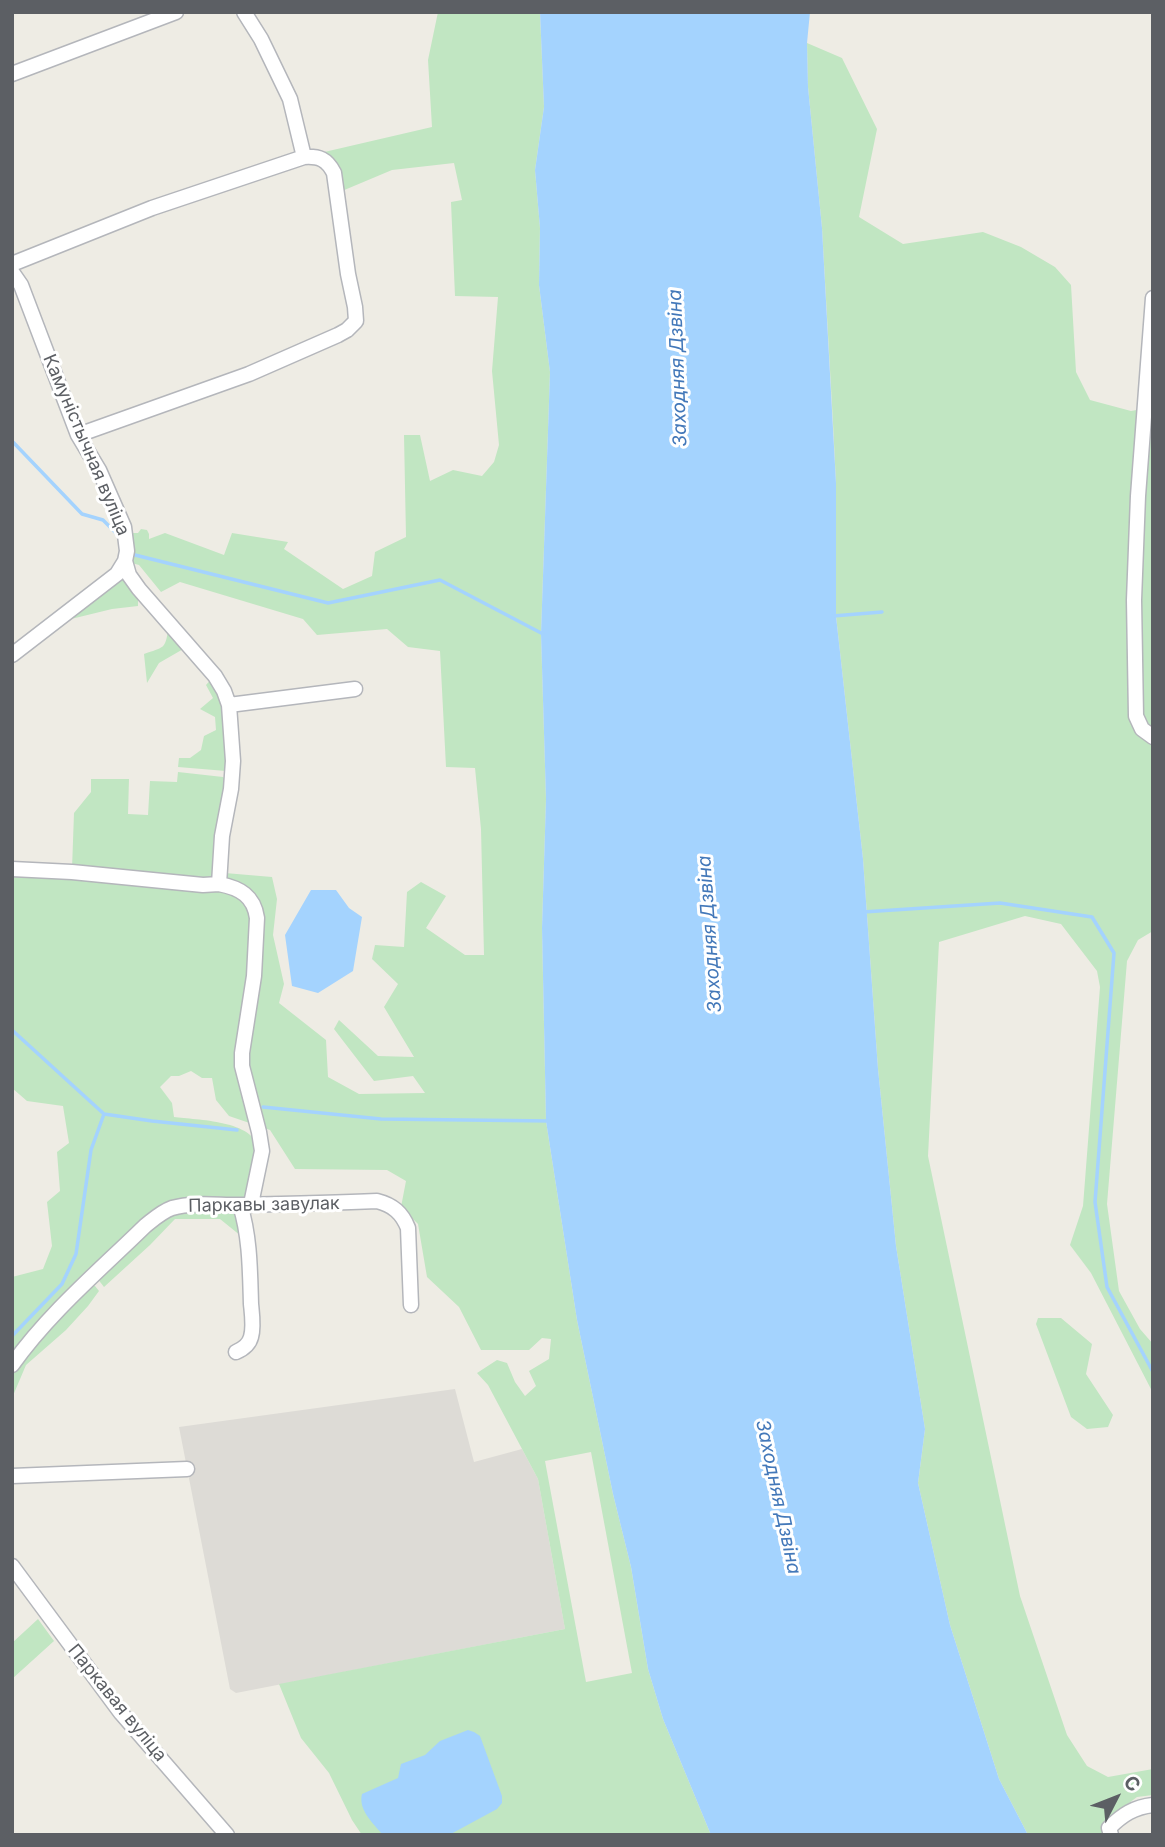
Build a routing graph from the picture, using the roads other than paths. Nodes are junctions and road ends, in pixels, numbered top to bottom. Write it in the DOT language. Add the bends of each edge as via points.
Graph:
graph roads {
  1 [pos="176,12"];
  2 [pos="244,12"];
  3 [pos="12,74"];
  4 [pos="304,157"];
  5 [pos="12,264"];
  6 [pos="12,272"];
  7 [pos="1153,298"];
  8 [pos="78,435"];
  9 [pos="125,561"];
  10 [pos="12,655"];
  11 [pos="355,689"];
  12 [pos="229,705"];
  13 [pos="1147,733"];
  14 [pos="12,869"];
  15 [pos="219,884"];
  16 [pos="246,1204"];
  17 [pos="411,1305"];
  18 [pos="236,1352"];
  19 [pos="12,1365"];
  20 [pos="187,1469"];
  21 [pos="12,1476"];
  22 [pos="12,1566"];
  23 [pos="1153,1805"];
  24 [pos="227,1835"];
  25 [pos="1111,1835"];
  1 -- 3 [label="street"];
  2 -- 4 [label="street" via="290,99"];
  4 -- 5 [label="street" via="152,208"];
  4 -- 8 [label="street" via="325,160 334,173 356,316 353,325 249,374"];
  6 -- 8 [label="street, Камуністычная вуліца"];
  7 -- 13 [label="street" via="1134,600 1136,716"];
  8 -- 9 [label="street, Камуністычная вуліца" via="124,527"];
  9 -- 10 [label="street, Камуністычная вуліца" via="104,585"];
  9 -- 12 [label="street" via="139,589 215,676"];
  11 -- 12 [label="street"];
  12 -- 15 [label="street" via="233,761"];
  14 -- 15 [label="street"];
  15 -- 16 [label="street" via="244,893 257,918 243,1066 262,1151"];
  16 -- 17 [label="street, Паркавы завулак" via="377,1201 397,1210 408,1228"];
  16 -- 18 [label="street" via="252,1324 251,1338"];
  16 -- 19 [label="street, Паркавы завулак" via="182,1206 158,1215 58,1312"];
  20 -- 21 [label="street"];
  22 -- 24 [label="street, Паркавая вуліца" via="121,1713"];
  23 -- 25 [label="street" via="1124,1813 1109,1828"];
}
